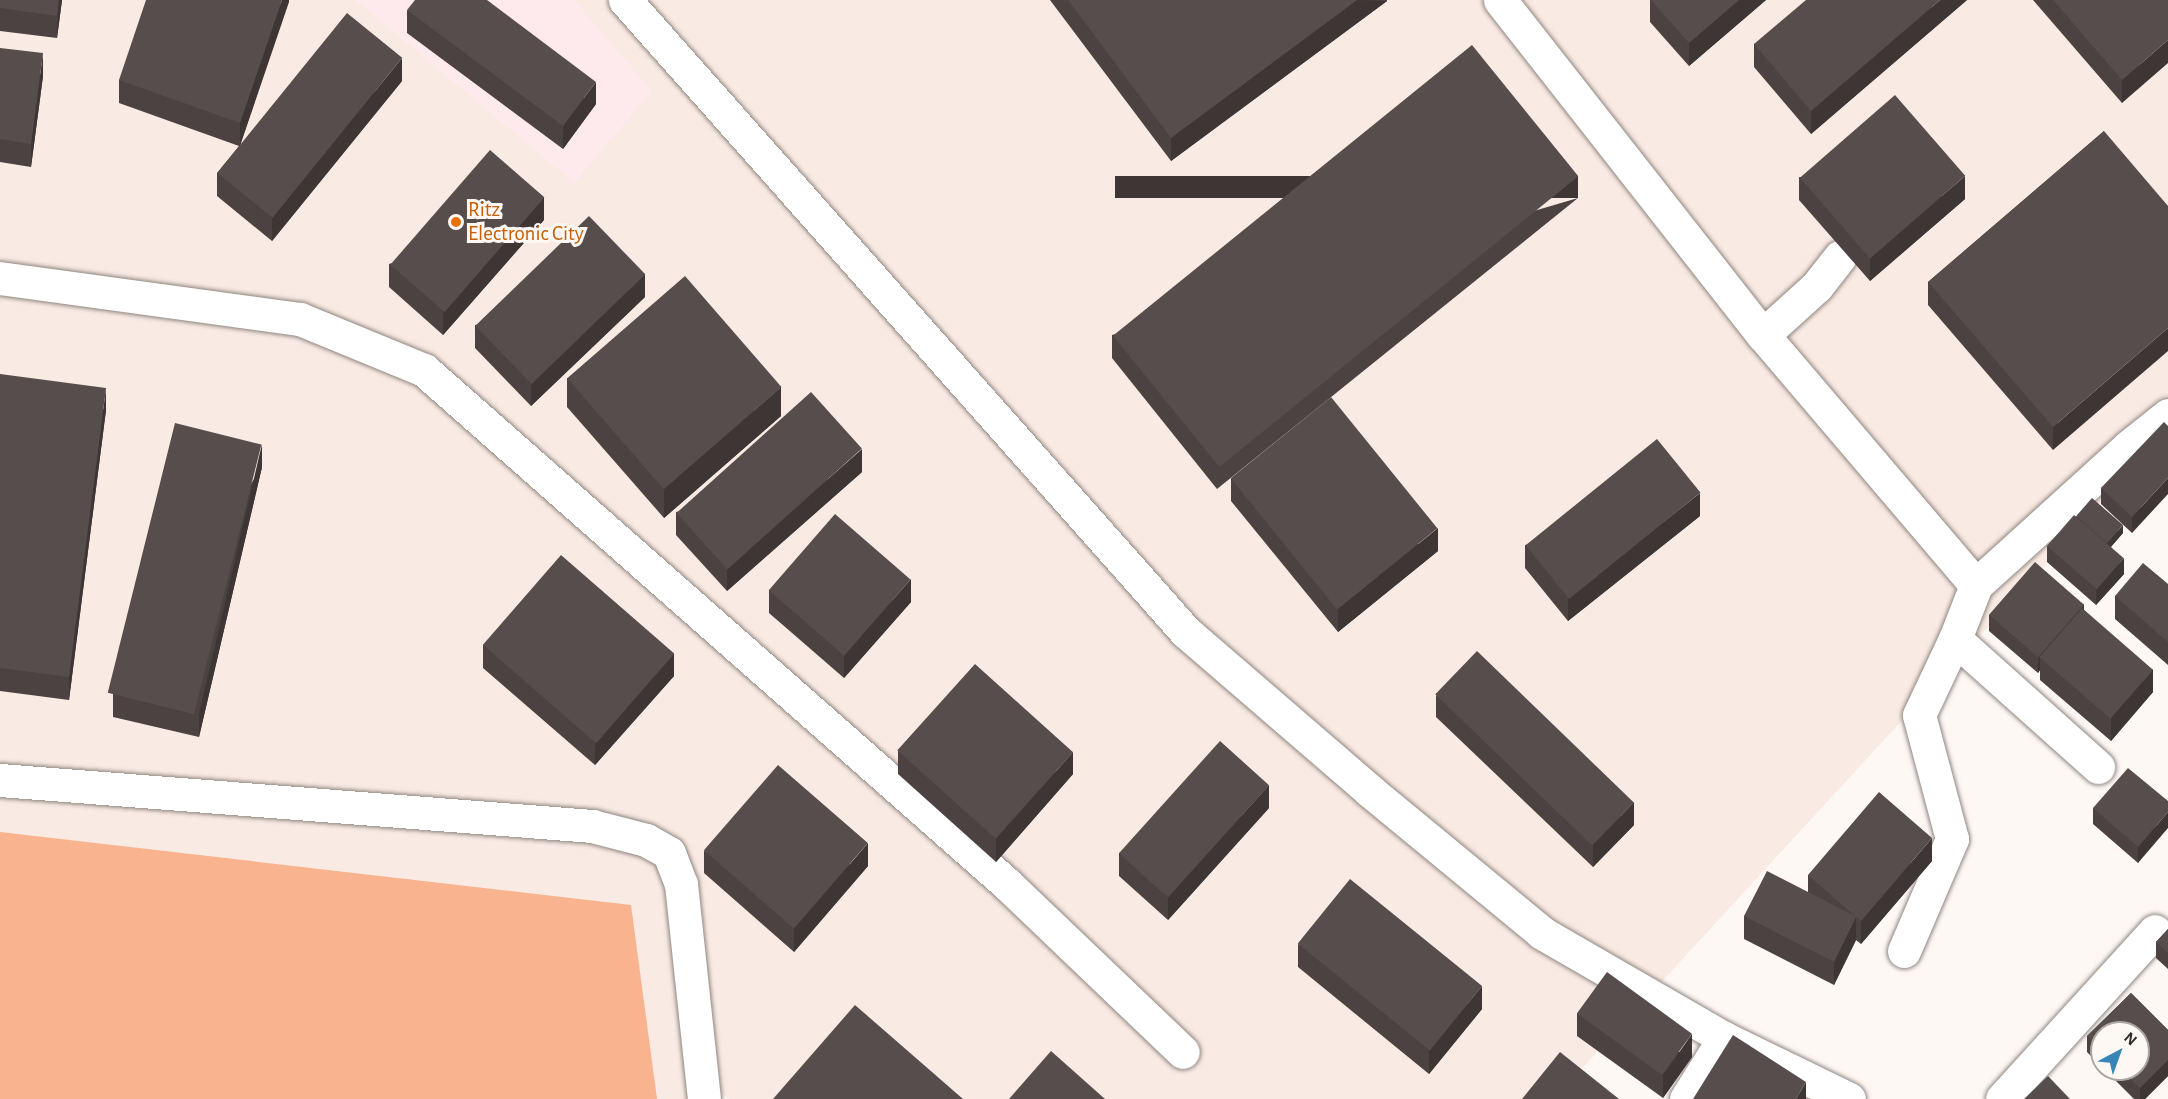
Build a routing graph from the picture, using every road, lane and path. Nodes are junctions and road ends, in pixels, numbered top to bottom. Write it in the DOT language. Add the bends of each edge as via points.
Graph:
graph roads {
  1 [pos="625,0"];
  2 [pos="1500,0"];
  3 [pos="1840,257"];
  4 [pos="0,278"];
  5 [pos="1763,335"];
  6 [pos="2164,423"];
  7 [pos="1976,585"];
  8 [pos="1955,639"];
  9 [pos="2098,767"];
  10 [pos="0,780"];
  11 [pos="2155,931"];
  12 [pos="1904,951"];
  13 [pos="1724,1038"];
  14 [pos="1183,1052"];
  15 [pos="705,1099"];
  16 [pos="1686,1099"];
  17 [pos="1849,1099"];
  18 [pos="2002,1099"];
  1 -- 13 [label="street" via="1186,632 1542,933"];
  2 -- 5 [label="street"];
  3 -- 5 [label="street" via="1817,286"];
  4 -- 14 [label="street" via="300,320 424,369 1007,884"];
  5 -- 7 [label="street"];
  6 -- 7 [label="street"];
  7 -- 8 [label="street"];
  8 -- 9 [label="street"];
  8 -- 12 [label="street" via="1918,715 1952,839"];
  10 -- 15 [label="street" via="592,826 646,840 669,853 681,884"];
  11 -- 18 [label="street"];
  13 -- 16 [label="street"];
  13 -- 17 [label="street"];
}
